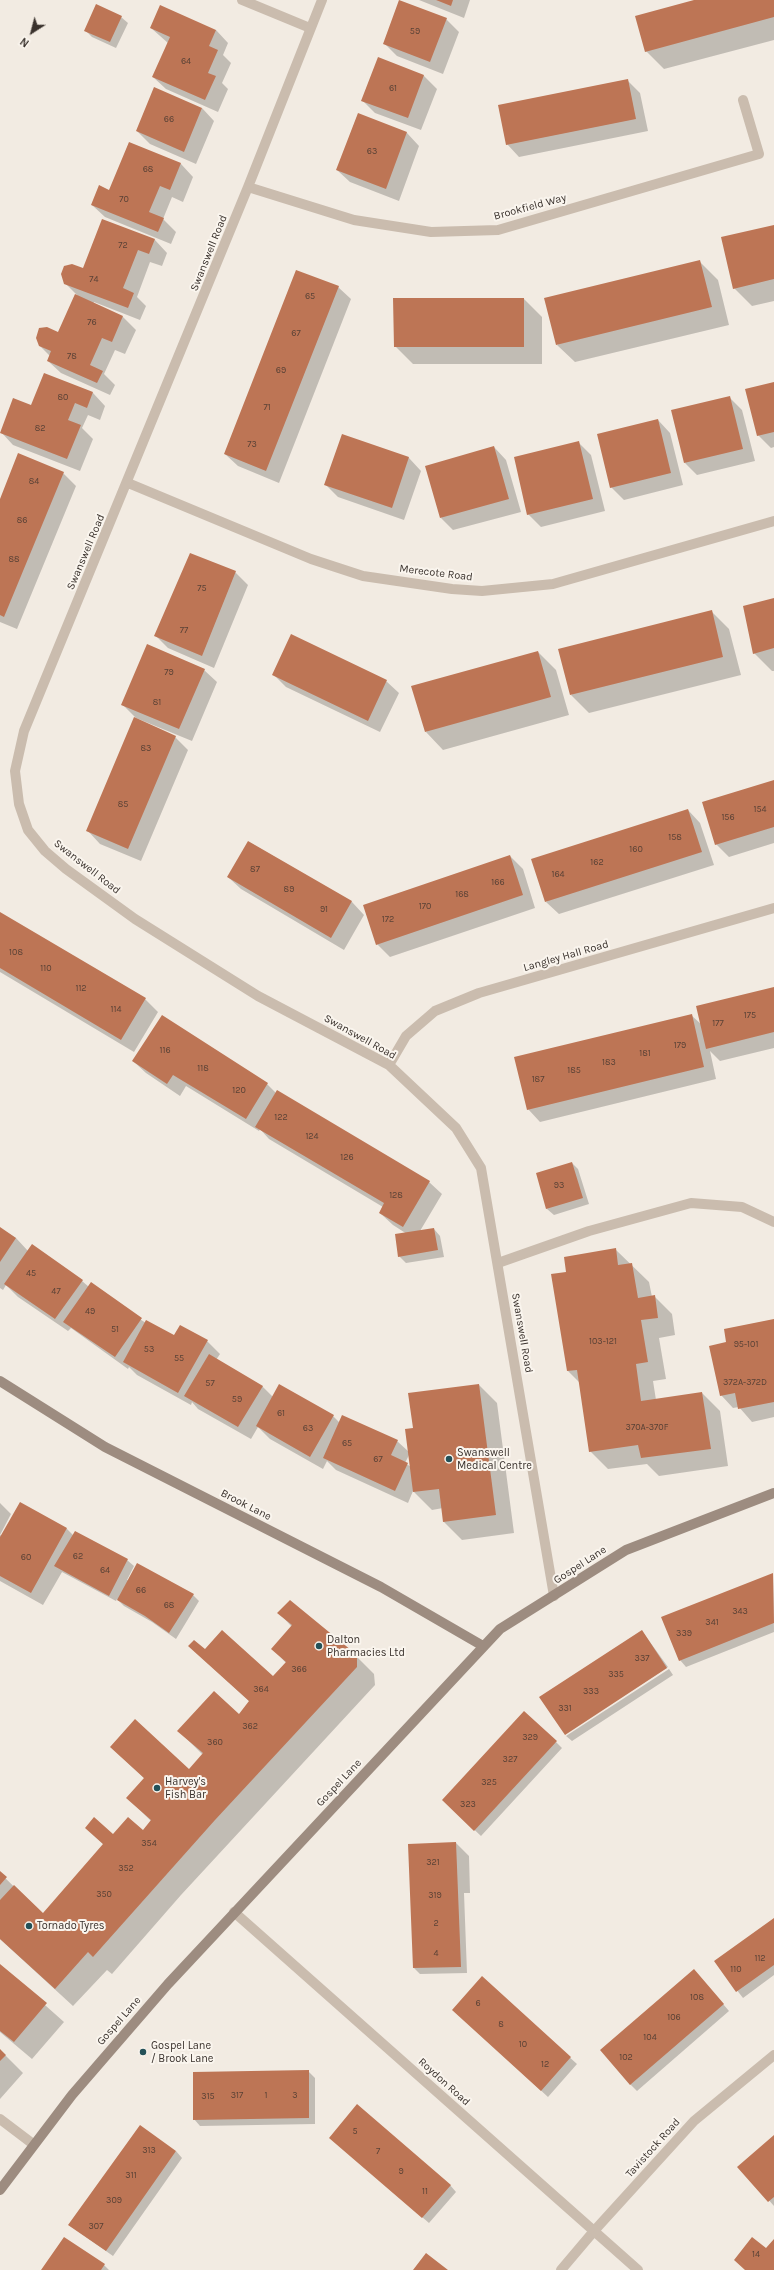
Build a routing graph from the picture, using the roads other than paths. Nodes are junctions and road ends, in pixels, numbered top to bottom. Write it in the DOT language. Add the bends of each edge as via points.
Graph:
graph roads {
  1 [pos="242,0"];
  2 [pos="322,0"];
  3 [pos="310,28"];
  4 [pos="743,100"];
  5 [pos="248,187"];
  6 [pos="128,483"];
  7 [pos="774,521"];
  8 [pos="774,908"];
  9 [pos="389,1065"];
  10 [pos="774,1222"];
  11 [pos="498,1264"];
  12 [pos="0,1381"];
  13 [pos="774,1493"];
  14 [pos="554,1596"];
  15 [pos="484,1646"];
  16 [pos="234,1912"];
  17 [pos="774,2055"];
  18 [pos="0,2119"];
  19 [pos="33,2144"];
  20 [pos="0,2190"];
  21 [pos="594,2231"];
  22 [pos="561,2270"];
  23 [pos="638,2270"];
  1 -- 3 [label="street"];
  2 -- 3 [label="street, Swanswell Road"];
  3 -- 5 [label="street, Swanswell Road"];
  4 -- 5 [label="street, Brookfield Way" via="760,154 498,230 431,232 354,220"];
  5 -- 6 [label="street, Swanswell Road"];
  6 -- 7 [label="street, Merecote Road" via="312,559 363,576 452,589 482,590 553,584"];
  6 -- 9 [label="street, Swanswell Road" via="24,731 15,771 19,804 28,830 45,851 66,869 135,919 258,996"];
  8 -- 9 [label="street, Langley Hall Road" via="480,993 435,1011 406,1036"];
  9 -- 11 [label="street, Swanswell Road" via="456,1128 481,1168"];
  10 -- 11 [label="street" via="742,1207 691,1203 589,1231"];
  11 -- 14 [label="street, Swanswell Road"];
  12 -- 15 [label="street, Brook Lane" via="105,1447 381,1587"];
  13 -- 14 [label="street, Gospel Lane" via="626,1550"];
  14 -- 15 [label="street, Gospel Lane" via="500,1629"];
  15 -- 16 [label="street, Gospel Lane"];
  16 -- 19 [label="street, Gospel Lane" via="168,1984"];
  16 -- 21 [label="street, Roydon Road"];
  17 -- 21 [label="street, Tavistock Road" via="694,2121"];
  18 -- 19 [label="street"];
  19 -- 20 [label="street, Gospel Lane"];
  21 -- 22 [label="street, Tavistock Road"];
  21 -- 23 [label="street, Roydon Road"];
}
